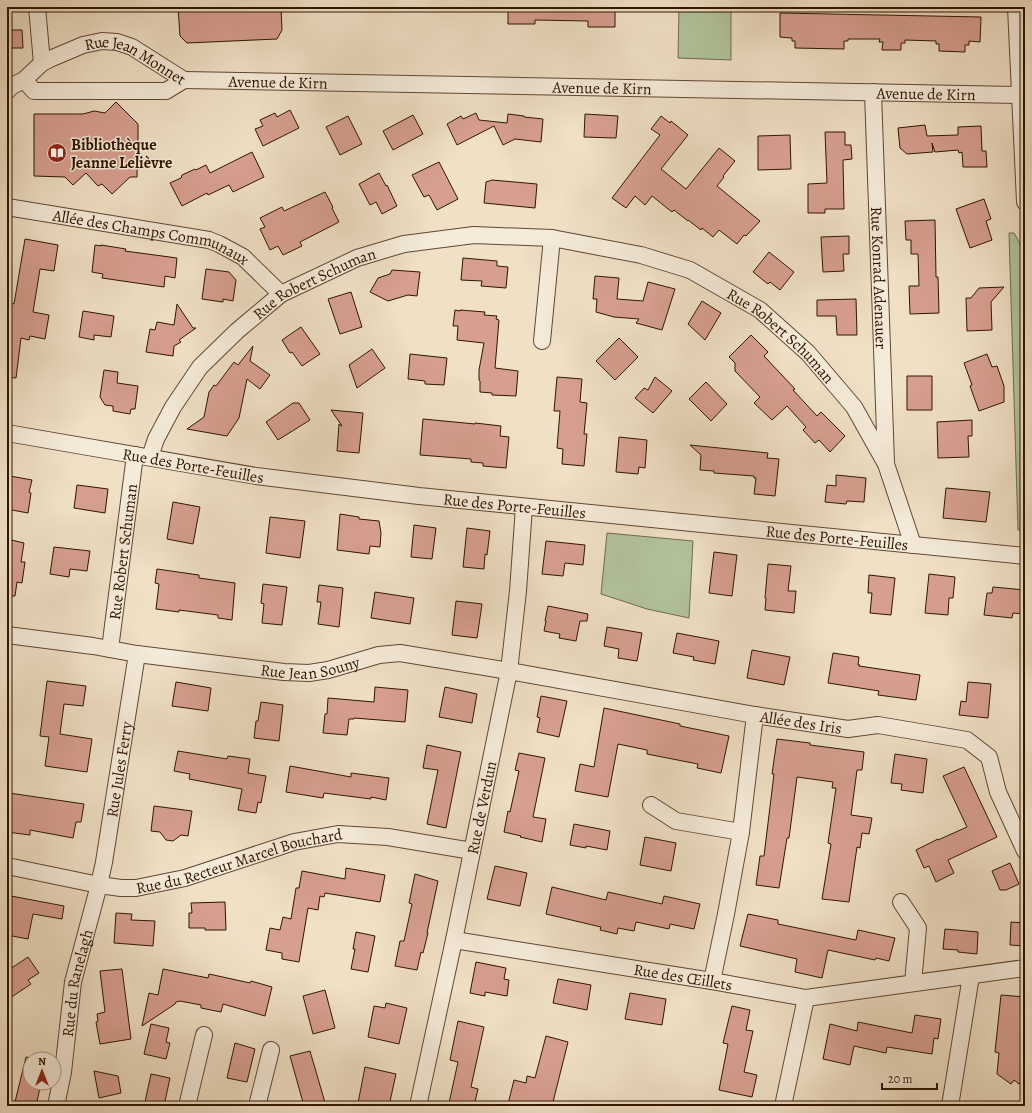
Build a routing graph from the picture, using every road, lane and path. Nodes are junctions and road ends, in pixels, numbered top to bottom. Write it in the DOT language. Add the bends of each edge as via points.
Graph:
graph roads {
  1 [pos="37,7"];
  2 [pos="1016,7"];
  3 [pos="42,64"];
  4 [pos="24,80"];
  5 [pos="184,80"];
  6 [pos="7,91"];
  7 [pos="873,92"];
  8 [pos="1020,95"];
  9 [pos="1025,202"];
  10 [pos="7,207"];
  11 [pos="552,238"];
  12 [pos="281,294"];
  13 [pos="542,341"];
  14 [pos="7,432"];
  15 [pos="142,456"];
  16 [pos="886,464"];
  17 [pos="524,507"];
  18 [pos="913,545"];
  19 [pos="1025,556"];
  20 [pos="7,635"];
  21 [pos="110,649"];
  22 [pos="137,654"];
  23 [pos="509,671"];
  24 [pos="755,715"];
  25 [pos="651,805"];
  26 [pos="741,832"];
  27 [pos="472,851"];
  28 [pos="1025,851"];
  29 [pos="7,866"];
  30 [pos="99,885"];
  31 [pos="901,902"];
  32 [pos="454,940"];
  33 [pos="1025,968"];
  34 [pos="971,976"];
  35 [pos="712,981"];
  36 [pos="913,983"];
  37 [pos="806,998"];
  38 [pos="204,1035"];
  39 [pos="271,1050"];
  40 [pos="56,1106"];
  41 [pos="187,1106"];
  42 [pos="257,1106"];
  43 [pos="418,1106"];
  44 [pos="783,1106"];
  45 [pos="950,1106"];
  1 -- 3 [label="street"];
  2 -- 8 [label="street"];
  3 -- 4 [label="street, Rue Jean Monnet"];
  3 -- 5 [label="street, Rue Jean Monnet" via="57,55 89,43 118,42"];
  4 -- 5 [label="street, Rue Jean Monnet" via="34,91 166,91"];
  4 -- 6 [label="street, Rue Jean Monnet"];
  5 -- 7 [label="street, Avenue de Kirn"];
  7 -- 8 [label="street, Avenue de Kirn"];
  7 -- 16 [label="street, Rue Konrad Adenauer"];
  8 -- 9 [label="street"];
  10 -- 12 [label="street, Allée des Champs Communaux" via="209,240 243,257"];
  11 -- 12 [label="street, Rue Robert Schuman" via="474,235 404,244 357,258"];
  11 -- 13 [label="street"];
  11 -- 16 [label="street, Rue Robert Schuman" via="641,255 690,270 760,310 808,352 854,407"];
  12 -- 15 [label="street, Rue Robert Schuman" via="237,330 200,367 173,407 156,439"];
  14 -- 15 [label="street, Rue des Porte-Feuilles"];
  15 -- 17 [label="street, Rue des Porte-Feuilles" via="256,476"];
  15 -- 21 [label="street, Rue Robert Schuman"];
  16 -- 18 [label="street, Rue Robert Schuman"];
  17 -- 18 [label="street, Rue des Porte-Feuilles"];
  17 -- 23 [label="street, Rue de Verdun"];
  18 -- 19 [label="street, Rue des Porte-Feuilles"];
  20 -- 21 [label="street"];
  21 -- 22 [label="street, Rue Jean Souny"];
  22 -- 23 [label="street, Rue Jean Souny" via="309,673 379,655 400,653"];
  22 -- 30 [label="street, Rue Jules Ferry"];
  23 -- 24 [label="street, Allée des Iris"];
  23 -- 27 [label="street, Rue de Verdun"];
  24 -- 26 [label="street"];
  24 -- 28 [label="street, Allée des Iris" via="848,729 878,725 967,740 989,757 998,792"];
  25 -- 26 [label="street" via="676,821"];
  26 -- 35 [label="street"];
  27 -- 30 [label="street, Rue du Recteur Marcel Bouchard" via="388,836 338,834 294,842 185,878 136,888"];
  27 -- 32 [label="street, Rue de Verdun"];
  29 -- 30 [label="street, Rue du Recteur Marcel Bouchard"];
  30 -- 40 [label="street, Rue du Ranelagh" via="74,982 63,1072"];
  31 -- 36 [label="street" via="918,928"];
  32 -- 35 [label="street, Rue des Œillets"];
  32 -- 43 [label="street, Rue de Verdun"];
  33 -- 34 [label="street, Rue des Œillets"];
  34 -- 36 [label="street, Rue des Œillets"];
  34 -- 45 [label="street"];
  35 -- 37 [label="street, Rue des Œillets"];
  36 -- 37 [label="street, Rue des Œillets"];
  37 -- 44 [label="street"];
  38 -- 41 [label="street"];
  39 -- 42 [label="street"];
}
